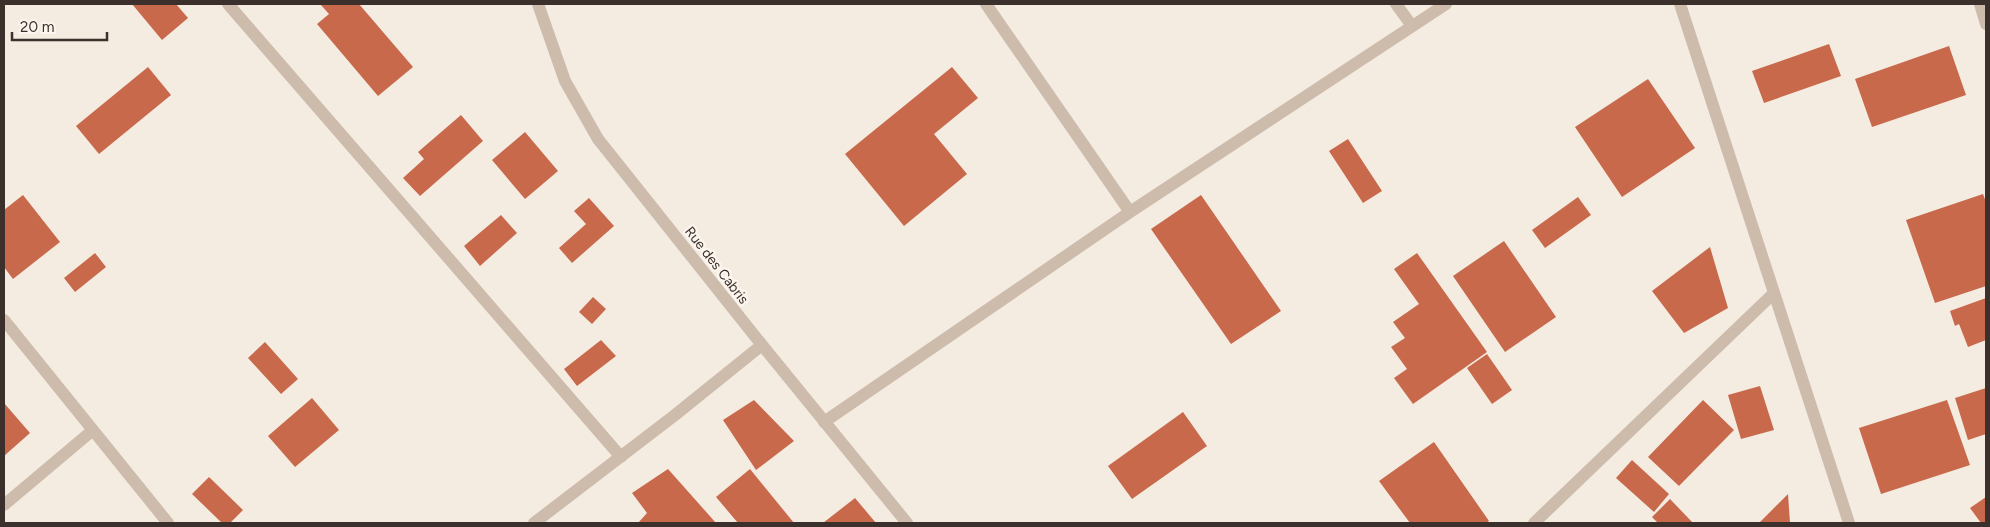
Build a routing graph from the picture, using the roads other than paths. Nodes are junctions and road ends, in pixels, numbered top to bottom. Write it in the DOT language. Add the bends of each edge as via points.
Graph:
graph roads {
  1 [pos="228,4"];
  2 [pos="538,4"];
  3 [pos="986,4"];
  4 [pos="1396,4"];
  5 [pos="1446,4"];
  6 [pos="1680,4"];
  7 [pos="1980,4"];
  8 [pos="1986,24"];
  9 [pos="1412,26"];
  10 [pos="1130,212"];
  11 [pos="1774,293"];
  12 [pos="4,320"];
  13 [pos="762,345"];
  14 [pos="824,422"];
  15 [pos="93,430"];
  16 [pos="622,457"];
  17 [pos="4,505"];
  18 [pos="168,523"];
  19 [pos="534,523"];
  20 [pos="907,523"];
  21 [pos="1534,523"];
  22 [pos="1849,523"];
  1 -- 16 [label="street"];
  2 -- 13 [label="street, Rue des Cabris" via="565,81 598,139"];
  3 -- 10 [label="street"];
  4 -- 9 [label="street"];
  5 -- 9 [label="street"];
  6 -- 11 [label="street"];
  7 -- 8 [label="street"];
  9 -- 10 [label="street"];
  10 -- 14 [label="street"];
  11 -- 21 [label="street"];
  11 -- 22 [label="street"];
  12 -- 15 [label="street"];
  13 -- 14 [label="street, Rue des Cabris"];
  13 -- 16 [label="street"];
  14 -- 20 [label="street, Rue des Cabris"];
  15 -- 17 [label="street"];
  15 -- 18 [label="street"];
  16 -- 19 [label="street"];
}
